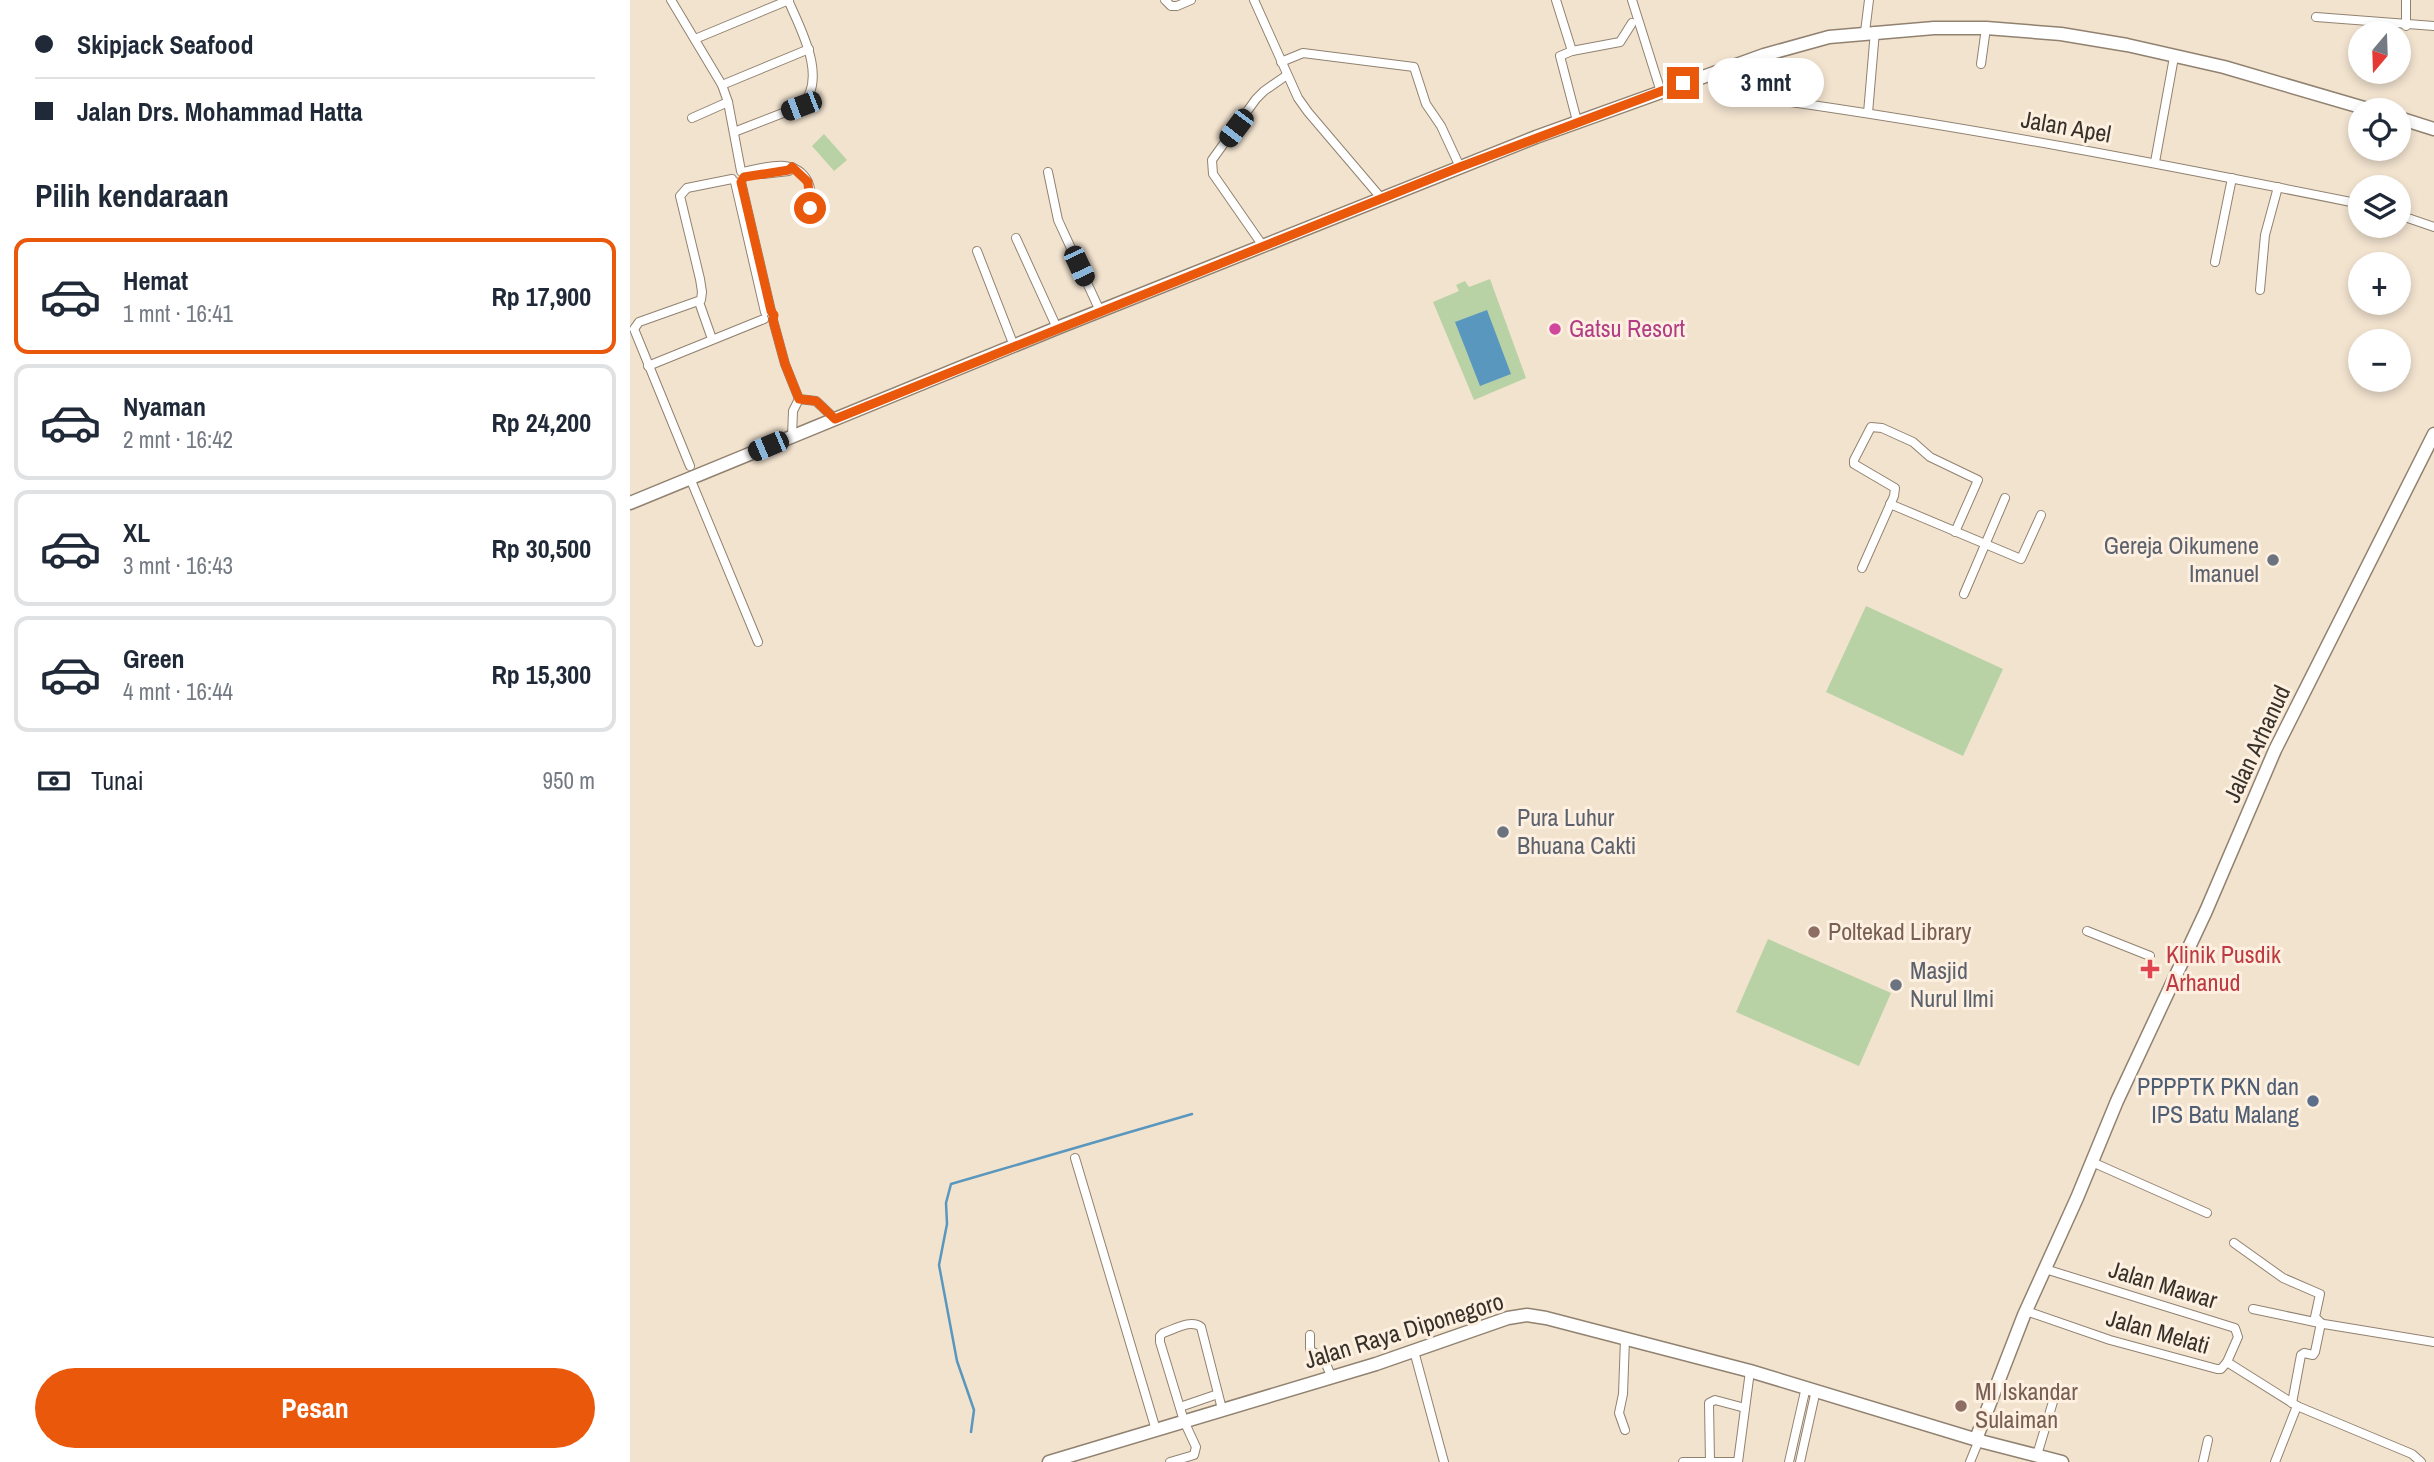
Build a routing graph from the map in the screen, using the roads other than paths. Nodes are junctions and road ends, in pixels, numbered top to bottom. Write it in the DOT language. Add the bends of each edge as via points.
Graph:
graph roads {
  1 [pos="671,0"];
  2 [pos="789,0"];
  3 [pos="1165,0"];
  4 [pos="1191,0"];
  5 [pos="1254,0"];
  6 [pos="1556,0"];
  7 [pos="1869,0"];
  8 [pos="2406,0"];
  9 [pos="1633,2"];
  10 [pos="2316,17"];
  11 [pos="2356,21"];
  12 [pos="2406,21"];
  13 [pos="1632,23"];
  14 [pos="2412,26"];
  15 [pos="2434,26"];
  16 [pos="1986,28"];
  17 [pos="1870,32"];
  18 [pos="695,39"];
  19 [pos="809,49"];
  20 [pos="1573,51"];
  21 [pos="2174,57"];
  22 [pos="1281,62"];
  23 [pos="1981,64"];
  24 [pos="1287,75"];
  25 [pos="722,85"];
  26 [pos="1661,92"];
  27 [pos="1763,98"];
  28 [pos="728,102"];
  29 [pos="2348,103"];
  30 [pos="1868,113"];
  31 [pos="692,118"];
  32 [pos="1577,121"];
  33 [pos="2411,122"];
  34 [pos="2434,129"];
  35 [pos="734,134"];
  36 [pos="2155,162"];
  37 [pos="1460,167"];
  38 [pos="1048,173"];
  39 [pos="739,177"];
  40 [pos="2232,178"];
  41 [pos="2278,187"];
  42 [pos="1382,199"];
  43 [pos="2348,201"];
  44 [pos="2411,219"];
  45 [pos="813,222"];
  46 [pos="2434,227"];
  47 [pos="1016,238"];
  48 [pos="1263,246"];
  49 [pos="977,251"];
  50 [pos="2215,262"];
  51 [pos="2260,290"];
  52 [pos="699,302"];
  53 [pos="1100,311"];
  54 [pos="768,315"];
  55 [pos="1057,328"];
  56 [pos="712,339"];
  57 [pos="1014,346"];
  58 [pos="648,366"];
  59 [pos="799,399"];
  60 [pos="835,419"];
  61 [pos="2434,434"];
  62 [pos="792,436"];
  63 [pos="690,472"];
  64 [pos="2005,498"];
  65 [pos="630,503"];
  66 [pos="1890,504"];
  67 [pos="2041,515"];
  68 [pos="1955,532"];
  69 [pos="1985,545"];
  70 [pos="1862,568"];
  71 [pos="1964,594"];
  72 [pos="758,642"];
  73 [pos="2087,931"];
  74 [pos="2150,956"];
  75 [pos="1075,1158"];
  76 [pos="2092,1162"];
  77 [pos="2207,1213"];
  78 [pos="2234,1244"];
  79 [pos="2045,1269"];
  80 [pos="2253,1309"];
  81 [pos="2026,1311"];
  82 [pos="2320,1323"];
  83 [pos="1310,1335"];
  84 [pos="1625,1339"];
  85 [pos="2434,1342"];
  86 [pos="1414,1351"];
  87 [pos="2227,1362"];
  88 [pos="1750,1371"];
  89 [pos="1331,1376"];
  90 [pos="1811,1389"];
  91 [pos="1219,1394"];
  92 [pos="2055,1395"];
  93 [pos="2295,1405"];
  94 [pos="1180,1407"];
  95 [pos="1745,1408"];
  96 [pos="1222,1409"];
  97 [pos="1184,1421"];
  98 [pos="1156,1430"];
  99 [pos="1625,1430"];
  100 [pos="1977,1439"];
  101 [pos="2208,1440"];
  102 [pos="2037,1455"];
  103 [pos="1052,1461"];
  104 [pos="1170,1462"];
  105 [pos="1444,1462"];
  106 [pos="1683,1462"];
  107 [pos="1710,1462"];
  108 [pos="1789,1462"];
  109 [pos="1800,1462"];
  110 [pos="1970,1462"];
  111 [pos="2062,1462"];
  112 [pos="2203,1462"];
  113 [pos="2275,1462"];
  114 [pos="2421,1462"];
  1 -- 18 [label="street"];
  2 -- 18 [label="street"];
  2 -- 19 [label="street"];
  3 -- 4 [label="street" via="1177,6"];
  5 -- 22 [label="street"];
  6 -- 20 [label="street"];
  7 -- 17 [label="street"];
  8 -- 12 [label="street"];
  9 -- 26 [label="street"];
  10 -- 11 [label="street"];
  13 -- 20 [label="street" via="1620,42"];
  14 -- 15 [label="street"];
  16 -- 17 [label="street"];
  16 -- 21 [label="street" via="2081,36"];
  16 -- 23 [label="street"];
  17 -- 26 [label="street" via="1792,45"];
  17 -- 30 [label="street"];
  18 -- 25 [label="street"];
  19 -- 25 [label="street"];
  19 -- 35 [label="street" via="812,75 805,103"];
  20 -- 32 [label="street" via="1560,56"];
  21 -- 29 [label="street"];
  21 -- 36 [label="street"];
  22 -- 24 [label="street"];
  22 -- 37 [label="street" via="1303,53 1414,67 1426,104"];
  24 -- 42 [label="street" via="1308,112"];
  24 -- 48 [label="street" via="1256,99 1211,166"];
  25 -- 28 [label="street"];
  26 -- 32 [label="street"];
  27 -- 30 [label="street, Jalan Apel"];
  28 -- 31 [label="street"];
  28 -- 35 [label="street"];
  30 -- 36 [label="street, Jalan Apel"];
  32 -- 37 [label="street"];
  33 -- 34 [label="street"];
  35 -- 39 [label="street"];
  36 -- 40 [label="street, Jalan Apel"];
  37 -- 42 [label="street"];
  38 -- 53 [label="street" via="1058,220"];
  39 -- 45 [label="street" via="792,167 808,182"];
  39 -- 52 [label="street" via="687,188 680,196 702,292"];
  39 -- 54 [label="street"];
  40 -- 41 [label="street, Jalan Apel"];
  40 -- 50 [label="street"];
  41 -- 43 [label="street, Jalan Apel"];
  41 -- 51 [label="street" via="2265,234"];
  42 -- 48 [label="street"];
  44 -- 46 [label="street"];
  47 -- 55 [label="street"];
  48 -- 53 [label="street"];
  49 -- 57 [label="street"];
  52 -- 56 [label="street"];
  52 -- 58 [label="street" via="637,324 634,332"];
  53 -- 55 [label="street"];
  54 -- 56 [label="street"];
  54 -- 59 [label="street"];
  55 -- 57 [label="street"];
  56 -- 58 [label="street"];
  57 -- 60 [label="street"];
  58 -- 63 [label="street"];
  59 -- 60 [label="street" via="816,401"];
  59 -- 62 [label="street" via="793,411"];
  60 -- 62 [label="street"];
  61 -- 76 [label="street, Jalan Arhanud" via="2275,750"];
  62 -- 63 [label="street"];
  63 -- 65 [label="street"];
  63 -- 72 [label="street"];
  64 -- 69 [label="street"];
  66 -- 68 [label="street"];
  66 -- 68 [label="street" via="1892,484 1854,464 1869,429 1875,426 1978,480"];
  66 -- 70 [label="street"];
  67 -- 69 [label="street" via="2021,559"];
  68 -- 69 [label="street"];
  69 -- 71 [label="street"];
  73 -- 74 [label="street"];
  75 -- 98 [label="street"];
  76 -- 77 [label="street"];
  76 -- 79 [label="street, Jalan Arhanud"];
  78 -- 82 [label="street" via="2283,1278 2320,1294 2315,1317"];
  79 -- 81 [label="street, Jalan Arhanud"];
  79 -- 87 [label="street, Jalan Mawar" via="2235,1328 2238,1337"];
  80 -- 82 [label="street"];
  81 -- 87 [label="street, Jalan Melati" via="2217,1370"];
  81 -- 100 [label="street, Jalan Arhanud"];
  82 -- 85 [label="street"];
  82 -- 93 [label="street" via="2314,1353 2301,1355"];
  83 -- 89 [label="street" via="1310,1350 1324,1359"];
  84 -- 86 [label="street, Jalan Raya Diponegoro" via="1527,1315"];
  84 -- 88 [label="street, Jalan Raya Diponegoro"];
  84 -- 99 [label="street" via="1619,1413"];
  86 -- 89 [label="street, Jalan Raya Diponegoro"];
  86 -- 105 [label="street"];
  87 -- 93 [label="street, Jalan Melati"];
  88 -- 90 [label="street, Jalan Raya Diponegoro"];
  88 -- 95 [label="street"];
  89 -- 96 [label="street, Jalan Raya Diponegoro"];
  90 -- 100 [label="street, Jalan Raya Diponegoro"];
  90 -- 108 [label="street"];
  90 -- 109 [label="street"];
  91 -- 94 [label="street"];
  91 -- 94 [label="street" via="1201,1327 1192,1324 1163,1333 1160,1342"];
  91 -- 96 [label="street"];
  92 -- 102 [label="street"];
  93 -- 113 [label="street"];
  93 -- 114 [label="street, Jalan Melati" via="2400,1448"];
  94 -- 97 [label="street"];
  95 -- 107 [label="street" via="1738,1462"];
  95 -- 107 [label="street" via="1715,1400 1709,1404"];
  96 -- 97 [label="street, Jalan Raya Diponegoro"];
  97 -- 98 [label="street, Jalan Raya Diponegoro"];
  97 -- 104 [label="street" via="1195,1451"];
  98 -- 103 [label="street, Jalan Raya Diponegoro"];
  100 -- 102 [label="street, Jalan Raya Diponegoro"];
  100 -- 110 [label="street"];
  101 -- 112 [label="street"];
  102 -- 111 [label="street, Jalan Raya Diponegoro"];
  106 -- 107 [label="street"];
}
